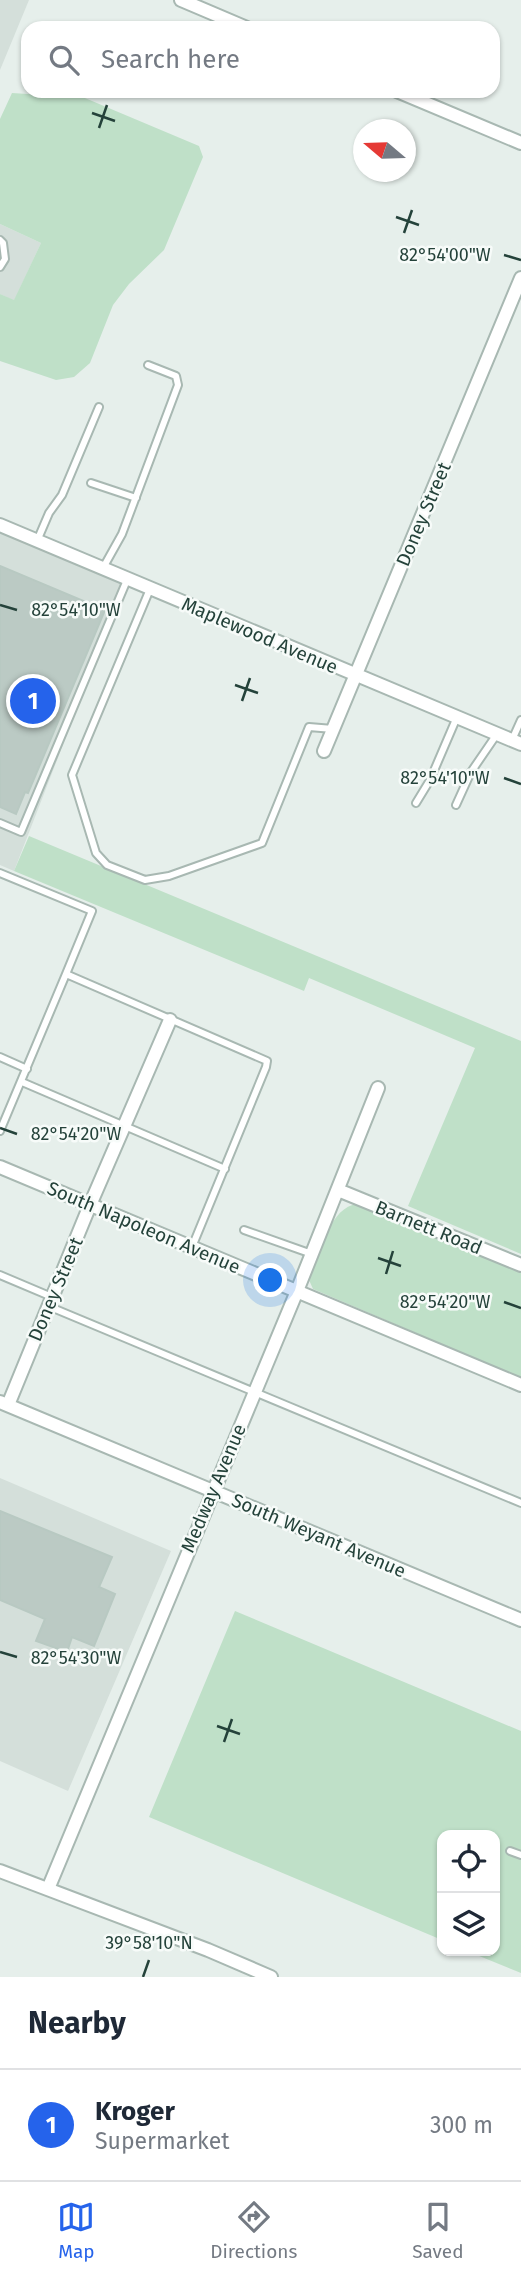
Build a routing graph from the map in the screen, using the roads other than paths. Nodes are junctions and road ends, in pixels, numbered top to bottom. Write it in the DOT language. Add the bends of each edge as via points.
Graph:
graph roads {
  1 [pos="181,0"];
  2 [pos="230,21"];
  3 [pos="414,98"];
  4 [pos="521,143"];
  5 [pos="0,240"];
  6 [pos="0,267"];
  7 [pos="521,278"];
  8 [pos="148,365"];
  9 [pos="99,407"];
  10 [pos="91,482"];
  11 [pos="135,498"];
  12 [pos="0,525"];
  13 [pos="37,541"];
  14 [pos="102,569"];
  15 [pos="127,580"];
  16 [pos="150,589"];
  17 [pos="354,674"];
  18 [pos="457,717"];
  19 [pos="521,720"];
  20 [pos="333,729"];
  21 [pos="497,734"];
  22 [pos="516,742"];
  23 [pos="324,751"];
  24 [pos="416,803"];
  25 [pos="457,805"];
  26 [pos="0,823"];
  27 [pos="0,873"];
  28 [pos="66,974"];
  29 [pos="170,1020"];
  30 [pos="0,1057"];
  31 [pos="27,1069"];
  32 [pos="22,1082"];
  33 [pos="378,1088"];
  34 [pos="125,1125"];
  35 [pos="0,1131"];
  36 [pos="0,1167"];
  37 [pos="225,1169"];
  38 [pos="338,1190"];
  39 [pos="90,1205"];
  40 [pos="244,1230"];
  41 [pos="192,1247"];
  42 [pos="312,1254"];
  43 [pos="521,1265"];
  44 [pos="0,1275"];
  45 [pos="297,1291"];
  46 [pos="50,1302"];
  47 [pos="521,1385"];
  48 [pos="254,1391"];
  49 [pos="4,1404"];
  50 [pos="212,1490"];
  51 [pos="521,1503"];
  52 [pos="521,1620"];
  53 [pos="510,1851"];
  54 [pos="521,1855"];
  55 [pos="0,1871"];
  56 [pos="48,1889"];
  57 [pos="271,1977"];
  1 -- 2 [label="street"];
  3 -- 4 [label="street"];
  5 -- 6 [label="lane" via="5,259"];
  7 -- 17 [label="street, Doney Street"];
  8 -- 11 [label="lane" via="176,376 178,385"];
  9 -- 13 [label="lane"];
  10 -- 11 [label="lane"];
  11 -- 14 [label="lane"];
  12 -- 13 [label="street, Maplewood Avenue"];
  13 -- 14 [label="street, Maplewood Avenue"];
  14 -- 15 [label="street, Maplewood Avenue"];
  15 -- 16 [label="street, Maplewood Avenue"];
  15 -- 26 [label="lane" via="21,832"];
  16 -- 17 [label="street, Maplewood Avenue"];
  16 -- 20 [label="lane" via="72,775 96,853 107,864 145,880 262,843 309,727"];
  17 -- 18 [label="street, Maplewood Avenue"];
  17 -- 20 [label="street, Doney Street"];
  18 -- 21 [label="street, Maplewood Avenue"];
  18 -- 24 [label="lane"];
  19 -- 22 [label="lane"];
  20 -- 23 [label="street, Doney Street"];
  21 -- 22 [label="street, Maplewood Avenue"];
  21 -- 25 [label="lane" via="471,772"];
  27 -- 28 [label="lane" via="92,911"];
  28 -- 29 [label="lane"];
  28 -- 31 [label="lane"];
  29 -- 34 [label="street, Doney Street"];
  29 -- 37 [label="lane" via="267,1060"];
  30 -- 31 [label="lane"];
  31 -- 32 [label="lane"];
  32 -- 34 [label="lane"];
  32 -- 35 [label="lane"];
  33 -- 38 [label="street, Medway Avenue"];
  34 -- 37 [label="lane"];
  34 -- 39 [label="street, Doney Street"];
  36 -- 39 [label="street, South Napoleon Avenue"];
  37 -- 41 [label="lane"];
  38 -- 42 [label="street, Medway Avenue"];
  38 -- 43 [label="street, Barnett Road"];
  39 -- 41 [label="street, South Napoleon Avenue"];
  39 -- 46 [label="street, Doney Street"];
  40 -- 42 [label="lane"];
  41 -- 45 [label="street, South Napoleon Avenue"];
  42 -- 45 [label="street, Medway Avenue"];
  44 -- 46 [label="lane"];
  45 -- 47 [label="street, South Napoleon Avenue"];
  45 -- 48 [label="street, Medway Avenue"];
  46 -- 48 [label="lane"];
  46 -- 49 [label="street, Doney Street"];
  48 -- 50 [label="street, Medway Avenue"];
  48 -- 51 [label="lane"];
  49 -- 50 [label="street, South Weyant Avenue"];
  50 -- 52 [label="street, South Weyant Avenue"];
  50 -- 56 [label="street, Medway Avenue"];
  53 -- 54 [label="lane"];
  55 -- 56 [label="street"];
  56 -- 57 [label="street"];
}
